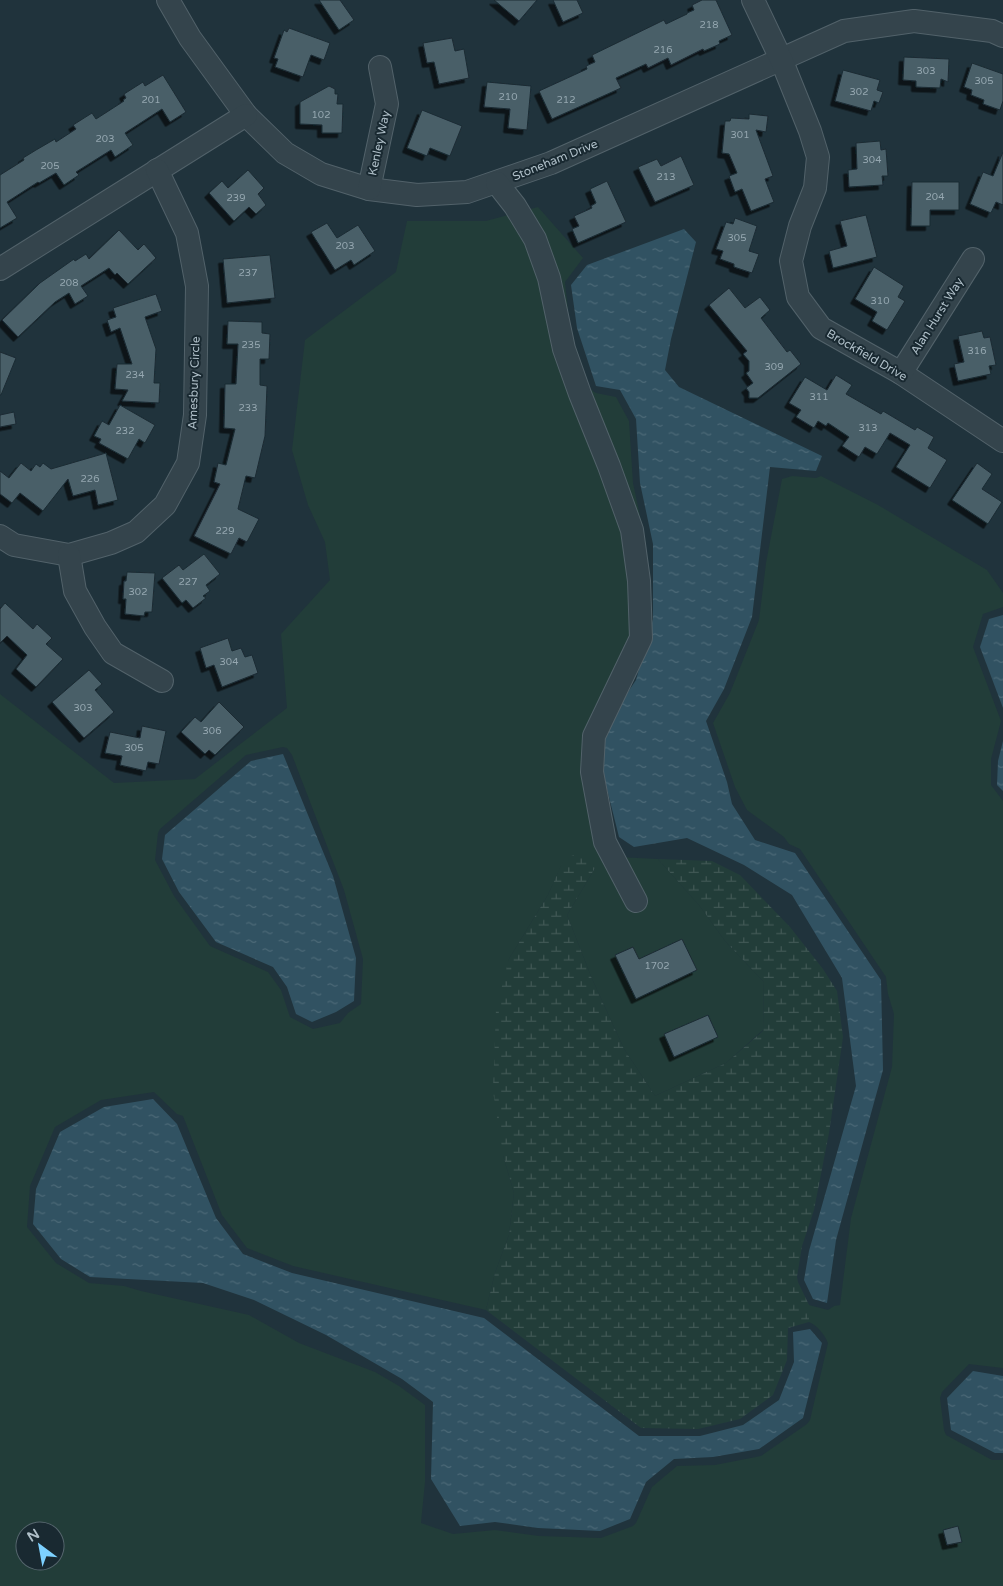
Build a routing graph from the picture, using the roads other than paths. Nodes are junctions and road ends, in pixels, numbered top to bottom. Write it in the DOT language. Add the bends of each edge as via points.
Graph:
graph roads {
  1 [pos="168,0"];
  2 [pos="752,0"];
  3 [pos="1003,36"];
  4 [pos="781,59"];
  5 [pos="380,66"];
  6 [pos="246,116"];
  7 [pos="157,170"];
  8 [pos="497,183"];
  9 [pos="369,189"];
  10 [pos="973,259"];
  11 [pos="0,269"];
  12 [pos="901,374"];
  13 [pos="1003,441"];
  14 [pos="0,536"];
  15 [pos="69,555"];
  16 [pos="162,681"];
  17 [pos="636,901"];
  1 -- 6 [label="street, Stoneham Drive" via="190,38"];
  2 -- 4 [label="street, Brockfield Drive"];
  3 -- 4 [label="street, Stoneham Drive" via="992,31 914,21 844,31"];
  4 -- 8 [label="street, Stoneham Drive" via="551,164"];
  4 -- 12 [label="street, Brockfield Drive" via="818,157 814,188 791,261 798,297 821,328"];
  5 -- 9 [label="street, Kenley Way" via="388,104"];
  6 -- 7 [label="street"];
  6 -- 9 [label="street, Stoneham Drive" via="284,153 321,174"];
  7 -- 11 [label="street"];
  7 -- 15 [label="street, Amesbury Circle" via="187,233 197,286 195,415 188,462 165,505 136,532 111,544"];
  8 -- 9 [label="street, Stoneham Drive" via="467,192 417,195"];
  8 -- 17 [label="street" via="535,239 549,278 564,349 632,530 639,581 641,638 594,736 592,772 606,842"];
  10 -- 12 [label="street, Alan Hurst Way"];
  12 -- 13 [label="street, Brockfield Drive"];
  14 -- 15 [label="street, Amesbury Circle" via="14,545"];
  15 -- 16 [label="street" via="75,591 113,653"];
}
